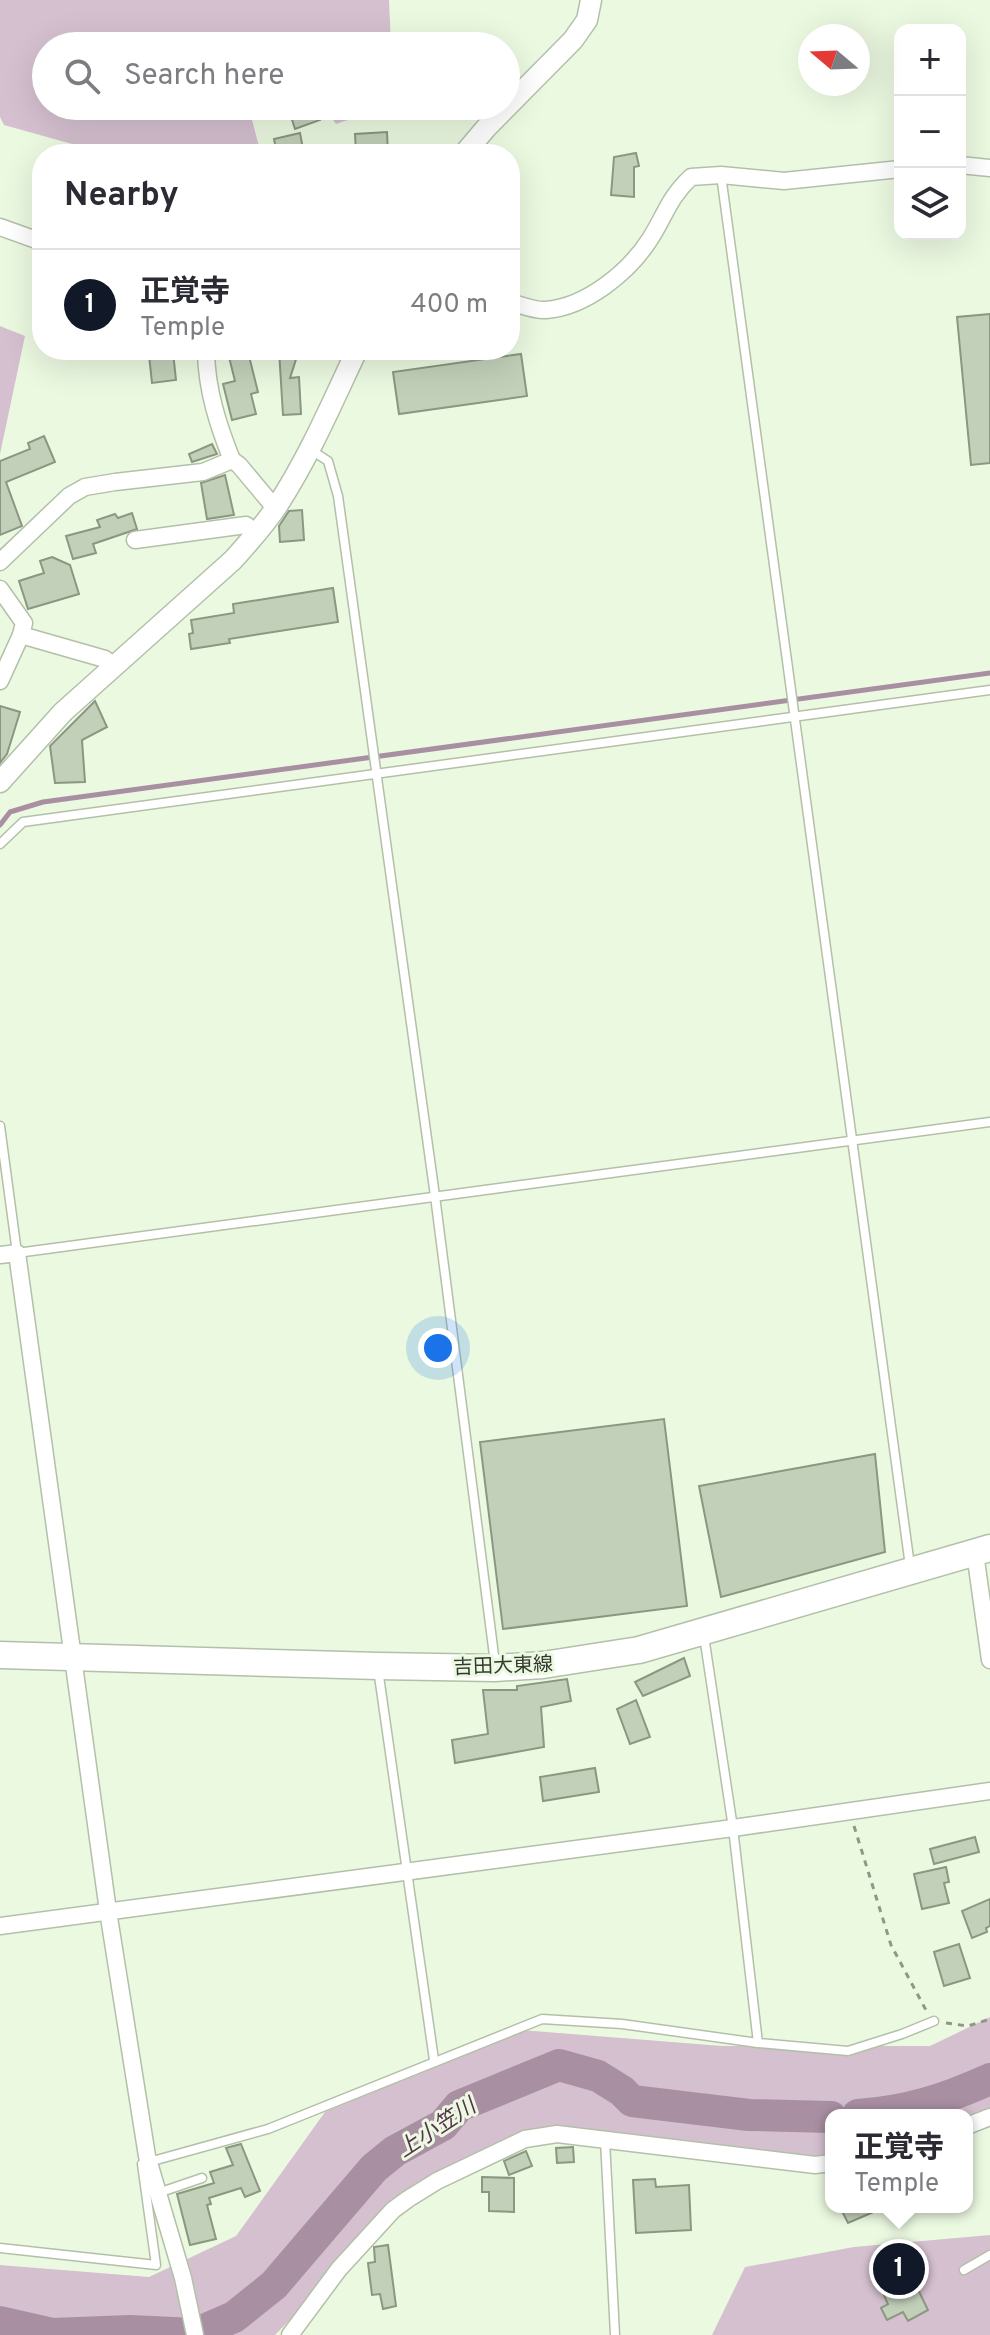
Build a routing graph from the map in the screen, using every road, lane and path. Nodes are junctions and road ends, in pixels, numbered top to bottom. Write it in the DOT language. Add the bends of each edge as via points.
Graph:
graph roads {
  1 [pos="591,0"];
  2 [pos="520,94"];
  3 [pos="494,120"];
  4 [pos="472,144"];
  5 [pos="966,166"];
  6 [pos="990,168"];
  7 [pos="894,170"];
  8 [pos="721,175"];
  9 [pos="0,227"];
  10 [pos="32,238"];
  11 [pos="520,305"];
  12 [pos="206,360"];
  13 [pos="348,360"];
  14 [pos="311,449"];
  15 [pos="232,460"];
  16 [pos="275,508"];
  17 [pos="256,533"];
  18 [pos="135,540"];
  19 [pos="0,562"];
  20 [pos="0,589"];
  21 [pos="21,635"];
  22 [pos="114,666"];
  23 [pos="0,681"];
  24 [pos="990,690"];
  25 [pos="795,713"];
  26 [pos="376,769"];
  27 [pos="0,782"];
  28 [pos="0,844"];
  29 [pos="990,1122"];
  30 [pos="0,1126"];
  31 [pos="851,1141"];
  32 [pos="435,1196"];
  33 [pos="8,1254"];
  34 [pos="982,1550"];
  35 [pos="911,1571"];
  36 [pos="704,1633"];
  37 [pos="0,1655"];
  38 [pos="74,1657"];
  39 [pos="990,1660"];
  40 [pos="378,1666"];
  41 [pos="495,1668"];
  42 [pos="990,1791"];
  43 [pos="850,1811"];
  44 [pos="733,1828"];
  45 [pos="407,1871"];
  46 [pos="108,1911"];
  47 [pos="0,1926"];
  48 [pos="990,2019"];
  49 [pos="934,2021"];
  50 [pos="758,2043"];
  51 [pos="434,2060"];
  52 [pos="605,2138"];
  53 [pos="148,2159"];
  54 [pos="825,2164"];
  55 [pos="202,2178"];
  56 [pos="158,2194"];
  57 [pos="0,2248"];
  58 [pos="990,2255"];
  59 [pos="964,2270"];
  60 [pos="195,2335"];
  61 [pos="290,2335"];
  62 [pos="615,2335"];
  1 -- 2 [label="street" via="587,20 573,40"];
  3 -- 4 [label="street"];
  5 -- 6 [label="street"];
  7 -- 8 [label="street" via="784,181"];
  8 -- 11 [label="street" via="691,177 620,273 574,305 543,311"];
  8 -- 25 [label="lane"];
  9 -- 10 [label="street"];
  12 -- 15 [label="street" via="216,419"];
  13 -- 14 [label="street"];
  14 -- 16 [label="street"];
  14 -- 26 [label="lane" via="328,461 335,477"];
  15 -- 16 [label="street"];
  15 -- 19 [label="street" via="203,472 85,487"];
  16 -- 17 [label="street"];
  17 -- 18 [label="street" via="246,525"];
  17 -- 22 [label="street"];
  20 -- 21 [label="street" via="24,623"];
  21 -- 22 [label="street"];
  21 -- 23 [label="street"];
  22 -- 27 [label="street" via="63,712"];
  24 -- 25 [label="lane"];
  25 -- 26 [label="lane"];
  25 -- 31 [label="lane"];
  26 -- 28 [label="lane" via="23,822"];
  26 -- 32 [label="lane"];
  29 -- 31 [label="lane"];
  30 -- 33 [label="lane"];
  31 -- 32 [label="lane"];
  31 -- 35 [label="lane"];
  32 -- 33 [label="lane"];
  32 -- 41 [label="lane"];
  33 -- 38 [label="street"];
  34 -- 35 [label="main road, 吉田大東線"];
  34 -- 39 [label="street"];
  35 -- 36 [label="main road, 吉田大東線"];
  36 -- 41 [label="main road, 吉田大東線" via="599,1658"];
  36 -- 44 [label="lane"];
  37 -- 38 [label="main road, 吉田大東線"];
  38 -- 40 [label="main road, 吉田大東線"];
  38 -- 46 [label="street"];
  40 -- 41 [label="main road, 吉田大東線"];
  40 -- 45 [label="lane"];
  42 -- 43 [label="street"];
  43 -- 44 [label="street"];
  43 -- 49 [label="path" via="891,1945"];
  44 -- 45 [label="street"];
  44 -- 50 [label="lane"];
  45 -- 46 [label="street"];
  45 -- 51 [label="lane"];
  46 -- 47 [label="street"];
  46 -- 53 [label="street"];
  48 -- 49 [label="path" via="968,2026"];
  49 -- 50 [label="lane" via="848,2051"];
  50 -- 51 [label="lane" via="542,2019"];
  51 -- 53 [label="lane" via="268,2129"];
  52 -- 54 [label="street"];
  52 -- 61 [label="street" via="557,2134 525,2139 416,2193 393,2210 339,2269"];
  52 -- 62 [label="lane"];
  53 -- 56 [label="street"];
  53 -- 57 [label="lane" via="142,2162 156,2265"];
  55 -- 56 [label="lane"];
  56 -- 60 [label="street"];
  58 -- 59 [label="lane"];
}
